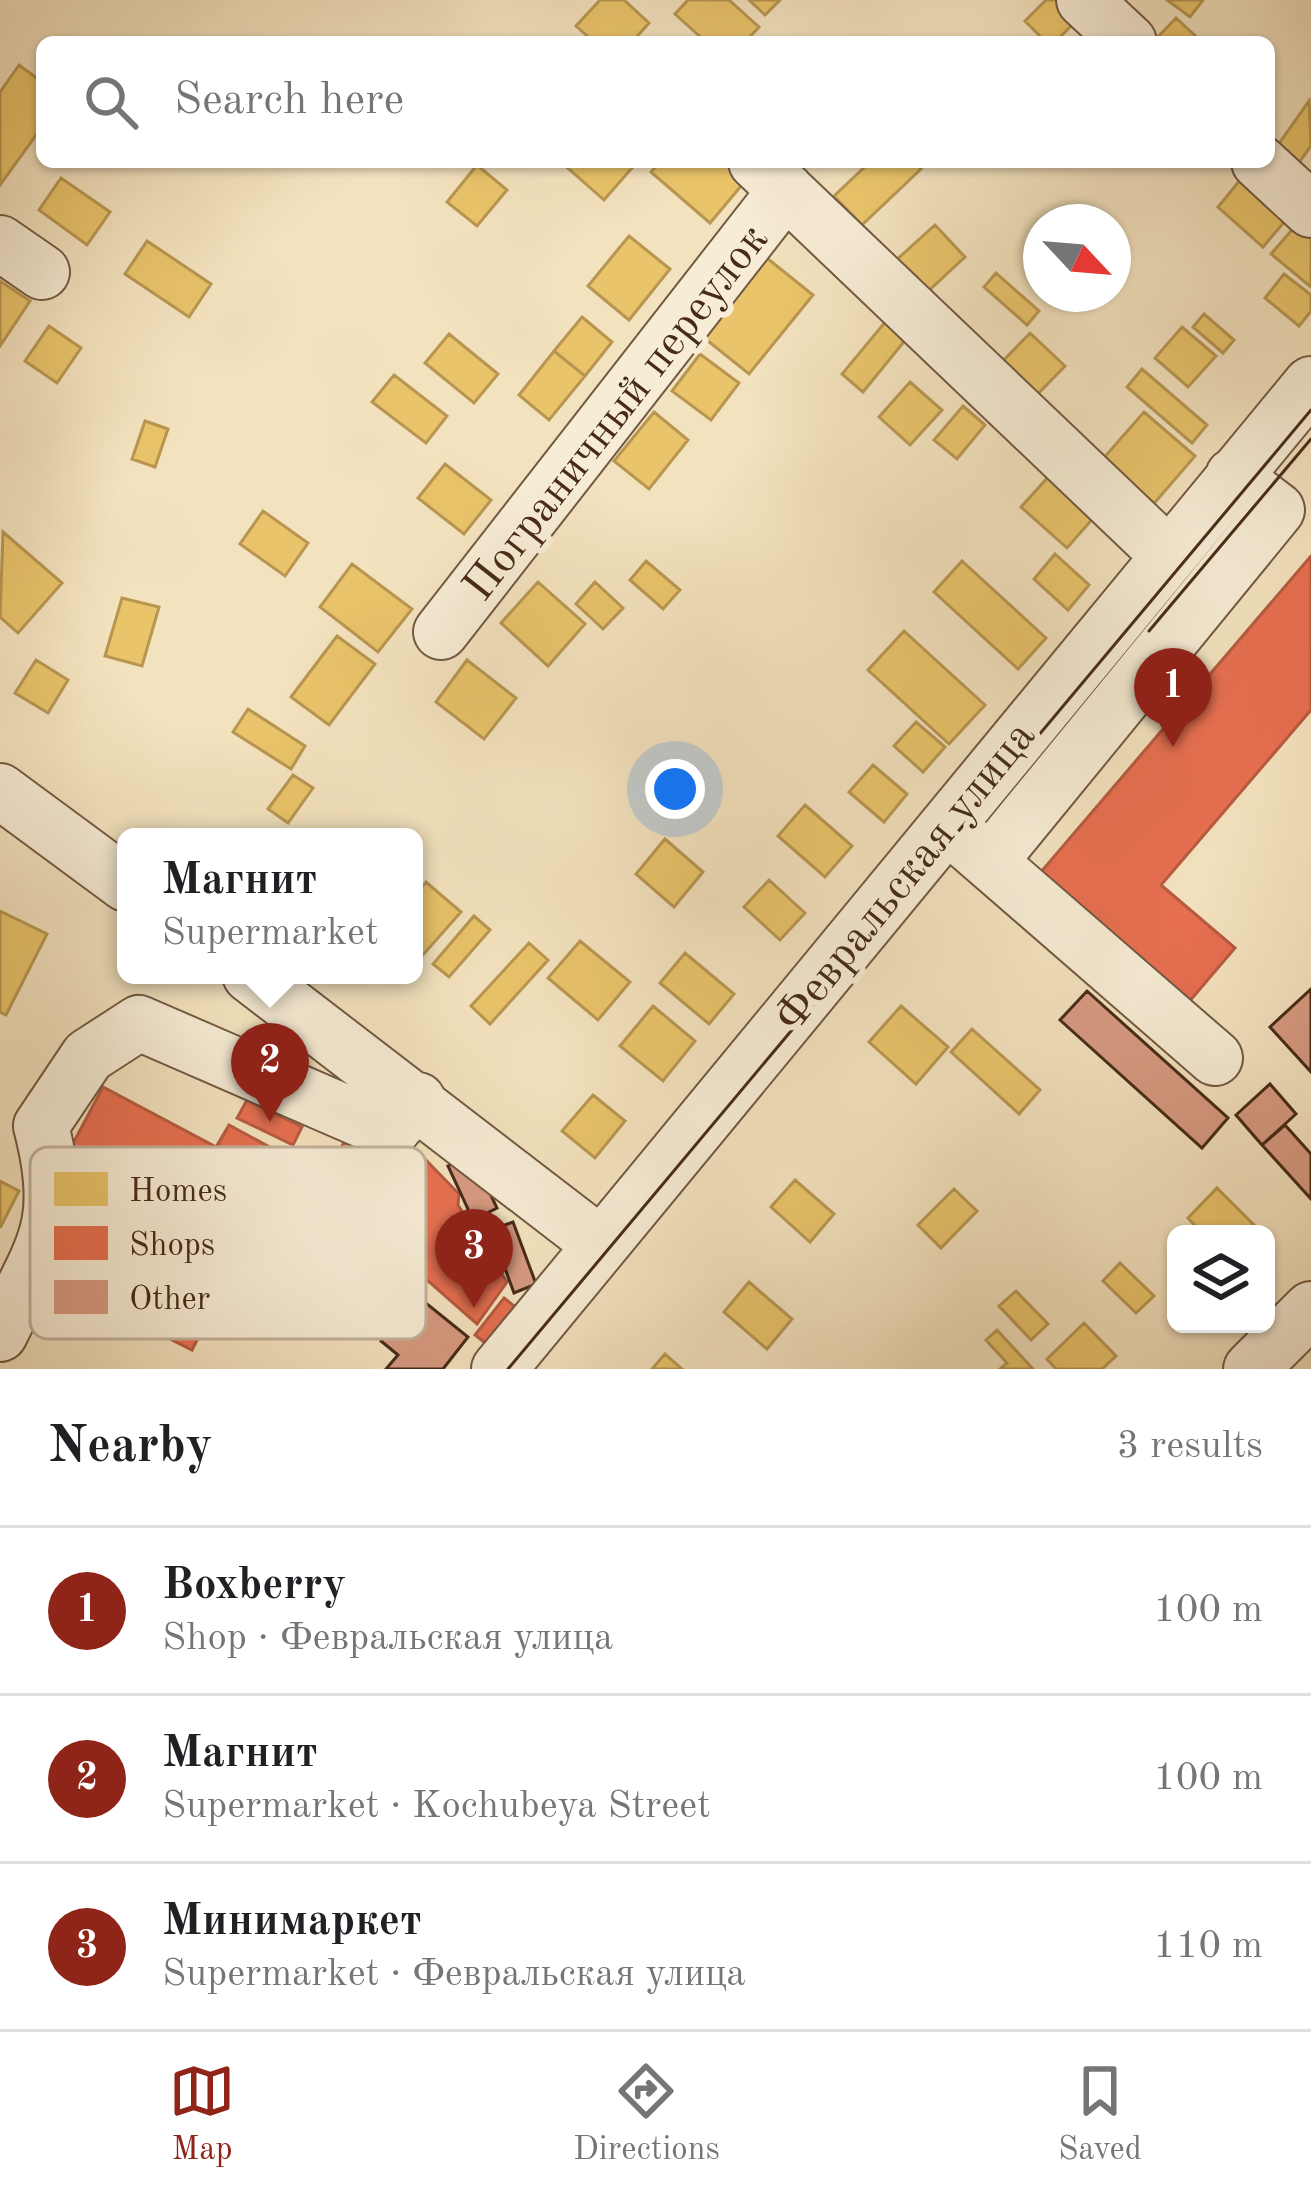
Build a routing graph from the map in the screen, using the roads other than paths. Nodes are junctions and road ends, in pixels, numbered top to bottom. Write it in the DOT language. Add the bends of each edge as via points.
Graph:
graph roads {
  1 [pos="1084,0"];
  2 [pos="1123,36"];
  3 [pos="1266,168"];
  4 [pos="771,176"];
  5 [pos="1311,210"];
  6 [pos="1311,384"];
  7 [pos="1233,476"];
  8 [pos="1167,554"];
  9 [pos="441,632"];
  10 [pos="0,790"];
  11 [pos="945,824"];
  12 [pos="990,861"];
  13 [pos="117,877"];
  14 [pos="262,984"];
  15 [pos="1215,1058"];
  16 [pos="418,1100"];
  17 [pos="46,1147"];
  18 [pos="600,1244"];
  19 [pos="30,1273"];
  20 [pos="1311,1309"];
  21 [pos="0,1334"];
  22 [pos="499,1369"];
  23 [pos="1251,1369"];
  1 -- 2 [label="street"];
  3 -- 5 [label="street"];
  4 -- 8 [label="street"];
  4 -- 9 [label="street, Пограничный переулок"];
  6 -- 7 [label="street, Февральская улица"];
  7 -- 8 [label="street, Февральская улица"];
  7 -- 12 [label="street" via="1277,511"];
  8 -- 11 [label="street, Февральская улица"];
  10 -- 13 [label="street"];
  11 -- 12 [label="street"];
  11 -- 18 [label="street, Февральская улица"];
  12 -- 15 [label="street"];
  14 -- 16 [label="street"];
  16 -- 17 [label="street" via="390,1132 139,1023 88,1056 41,1126"];
  16 -- 18 [label="street"];
  18 -- 22 [label="street, Февральская улица"];
  19 -- 21 [label="street"];
  20 -- 23 [label="street"];
}
